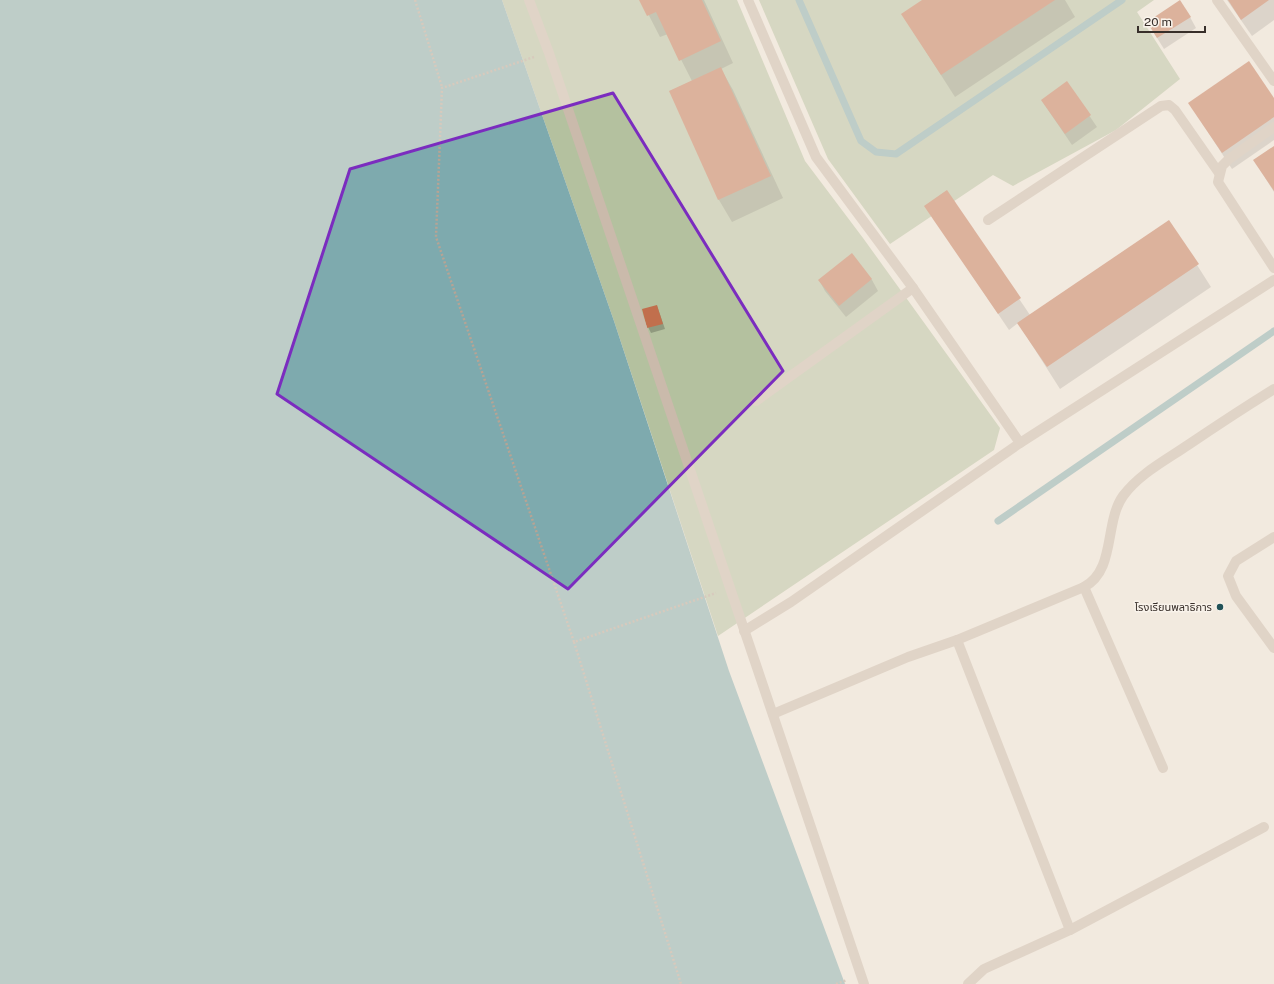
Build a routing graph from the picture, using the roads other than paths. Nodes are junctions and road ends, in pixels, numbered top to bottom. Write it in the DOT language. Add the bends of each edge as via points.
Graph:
graph roads {
  1 [pos="529,0"];
  2 [pos="748,0"];
  3 [pos="1217,0"];
  4 [pos="1274,81"];
  5 [pos="1274,127"];
  6 [pos="1219,173"];
  7 [pos="988,220"];
  8 [pos="1274,268"];
  9 [pos="1274,280"];
  10 [pos="913,288"];
  11 [pos="1274,389"];
  12 [pos="756,401"];
  13 [pos="1020,443"];
  14 [pos="1274,537"];
  15 [pos="1084,587"];
  16 [pos="744,631"];
  17 [pos="957,640"];
  18 [pos="1274,648"];
  19 [pos="773,714"];
  20 [pos="1163,768"];
  21 [pos="1264,827"];
  22 [pos="1070,930"];
  23 [pos="864,984"];
  24 [pos="968,984"];
  1 -- 16 [label="lane" via="550,53"];
  2 -- 10 [label="lane" via="816,157"];
  3 -- 4 [label="lane"];
  5 -- 6 [label="lane" via="1229,159"];
  6 -- 7 [label="lane" via="1175,110 1169,105 1161,106"];
  6 -- 8 [label="lane" via="1218,182"];
  9 -- 13 [label="lane"];
  10 -- 12 [label="lane"];
  10 -- 13 [label="lane"];
  11 -- 15 [label="lane" via="1153,468 1124,495 1116,509 1102,569 1092,583"];
  13 -- 16 [label="lane" via="791,602"];
  14 -- 18 [label="lane" via="1236,561 1228,576 1236,596"];
  15 -- 17 [label="lane"];
  15 -- 20 [label="lane"];
  16 -- 19 [label="lane"];
  17 -- 19 [label="lane" via="908,657"];
  17 -- 22 [label="lane"];
  19 -- 23 [label="lane"];
  21 -- 22 [label="lane"];
  22 -- 24 [label="lane" via="984,969"];
}
